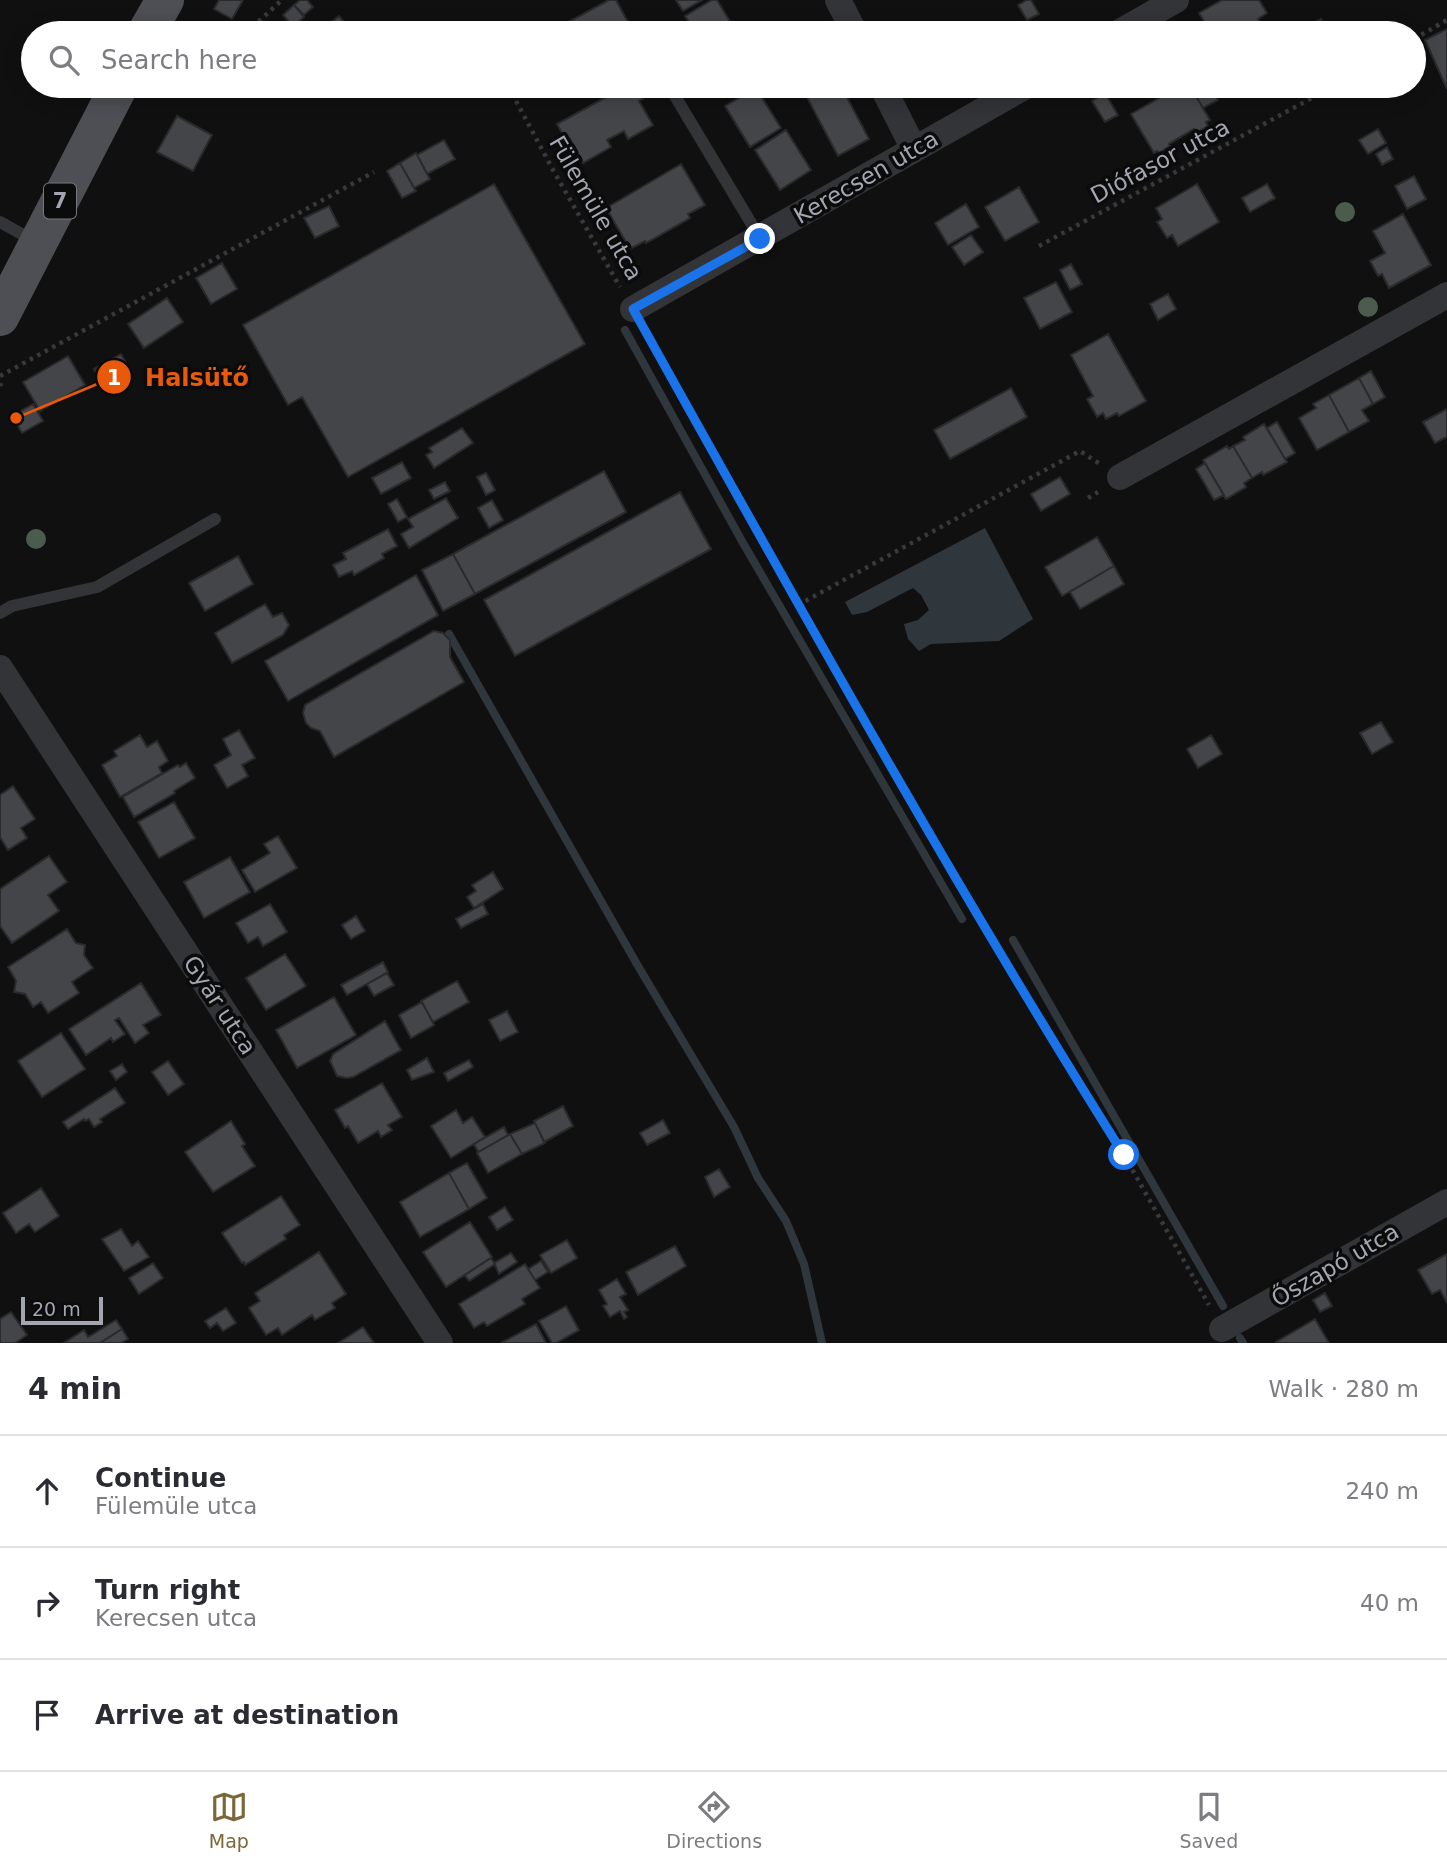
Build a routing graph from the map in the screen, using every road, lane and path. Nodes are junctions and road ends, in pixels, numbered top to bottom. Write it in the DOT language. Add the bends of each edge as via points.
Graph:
graph roads {
  1 [pos="165,0"];
  2 [pos="282,0"];
  3 [pos="838,0"];
  4 [pos="1176,0"];
  5 [pos="1447,20"];
  6 [pos="153,21"];
  7 [pos="259,21"];
  8 [pos="849,21"];
  9 [pos="1139,21"];
  10 [pos="1426,32"];
  11 [pos="113,98"];
  12 [pos="514,98"];
  13 [pos="676,98"];
  14 [pos="888,98"];
  15 [pos="1005,98"];
  16 [pos="1312,98"];
  17 [pos="914,149"];
  18 [pos="373,172"];
  19 [pos="0,222"];
  20 [pos="760,239"];
  21 [pos="38,243"];
  22 [pos="1039,246"];
  23 [pos="1447,295"];
  24 [pos="633,309"];
  25 [pos="0,317"];
  26 [pos="0,376"];
  27 [pos="1120,477"];
  28 [pos="215,519"];
  29 [pos="798,605"];
  30 [pos="0,613"];
  31 [pos="0,668"];
  32 [pos="1447,1202"];
  33 [pos="1222,1329"];
  34 [pos="440,1343"];
  1 -- 6 [label="main road"];
  2 -- 7 [label="path"];
  3 -- 8 [label="street"];
  4 -- 9 [label="street"];
  5 -- 10 [label="path"];
  11 -- 21 [label="main road, 7"];
  12 -- 24 [label="path, Fülemüle utca"];
  13 -- 20 [label="lane"];
  14 -- 17 [label="street"];
  15 -- 17 [label="street, Kerecsen utca"];
  16 -- 22 [label="path, Diófasor utca"];
  17 -- 20 [label="street, Kerecsen utca"];
  18 -- 26 [label="path"];
  19 -- 21 [label="lane"];
  20 -- 24 [label="street, Kerecsen utca"];
  21 -- 25 [label="main road, 7"];
  23 -- 27 [label="street"];
  24 -- 29 [label="path, Fülemüle utca"];
  27 -- 29 [label="path" via="1080,451"];
  28 -- 30 [label="lane" via="97,587 12,606"];
  29 -- 33 [label="path, Fülemüle utca"];
  31 -- 34 [label="street, Gyár utca"];
  32 -- 33 [label="street, Őszapó utca"];
}
